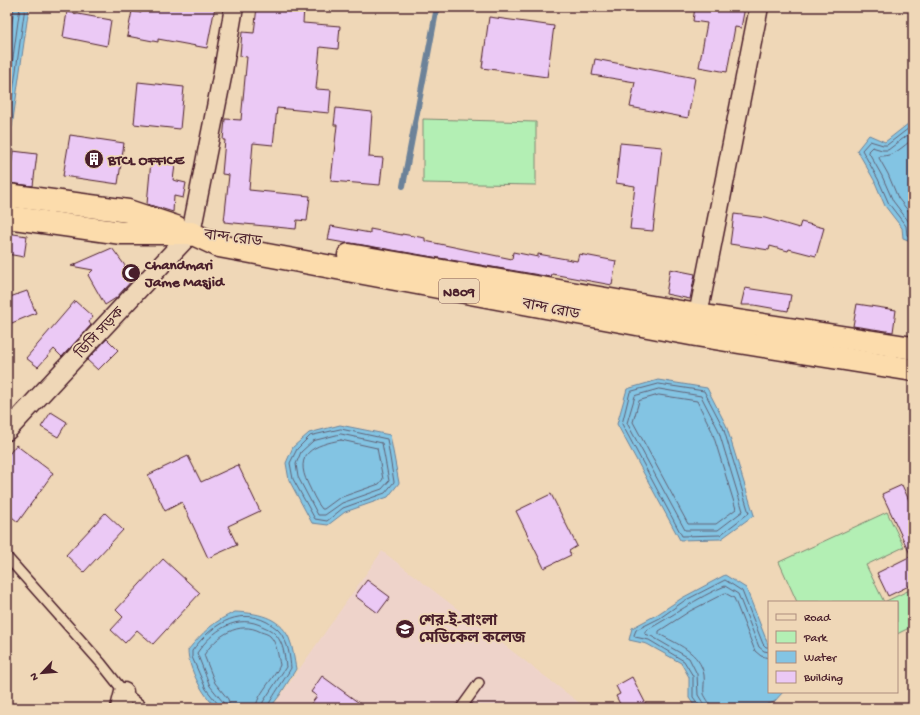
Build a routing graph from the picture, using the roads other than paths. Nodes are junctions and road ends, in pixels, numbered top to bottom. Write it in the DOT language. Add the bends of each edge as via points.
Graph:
graph roads {
  1 [pos="234,7"];
  2 [pos="759,7"];
  3 [pos="7,195"];
  4 [pos="7,217"];
  5 [pos="192,233"];
  6 [pos="697,325"];
  7 [pos="913,348"];
  8 [pos="913,370"];
  9 [pos="7,431"];
  10 [pos="7,557"];
  11 [pos="479,683"];
  12 [pos="122,700"];
  13 [pos="144,708"];
  14 [pos="461,708"];
  1 -- 5 [label="street"];
  2 -- 6 [label="street"];
  3 -- 5 [label="highway, বান্দ রোড / N809" via="128,211"];
  4 -- 5 [label="highway, বান্দ রোড / N809" via="122,233"];
  5 -- 6 [label="highway, বান্দ রোড / N809" via="219,246"];
  5 -- 9 [label="street, ডিসি সড়ক"];
  6 -- 7 [label="highway, বান্দ রোড / N809"];
  6 -- 8 [label="highway, বান্দ রোড / N809"];
  10 -- 12 [label="lane" via="101,663"];
  11 -- 14 [label="lane"];
  12 -- 13 [label="lane"];
}
